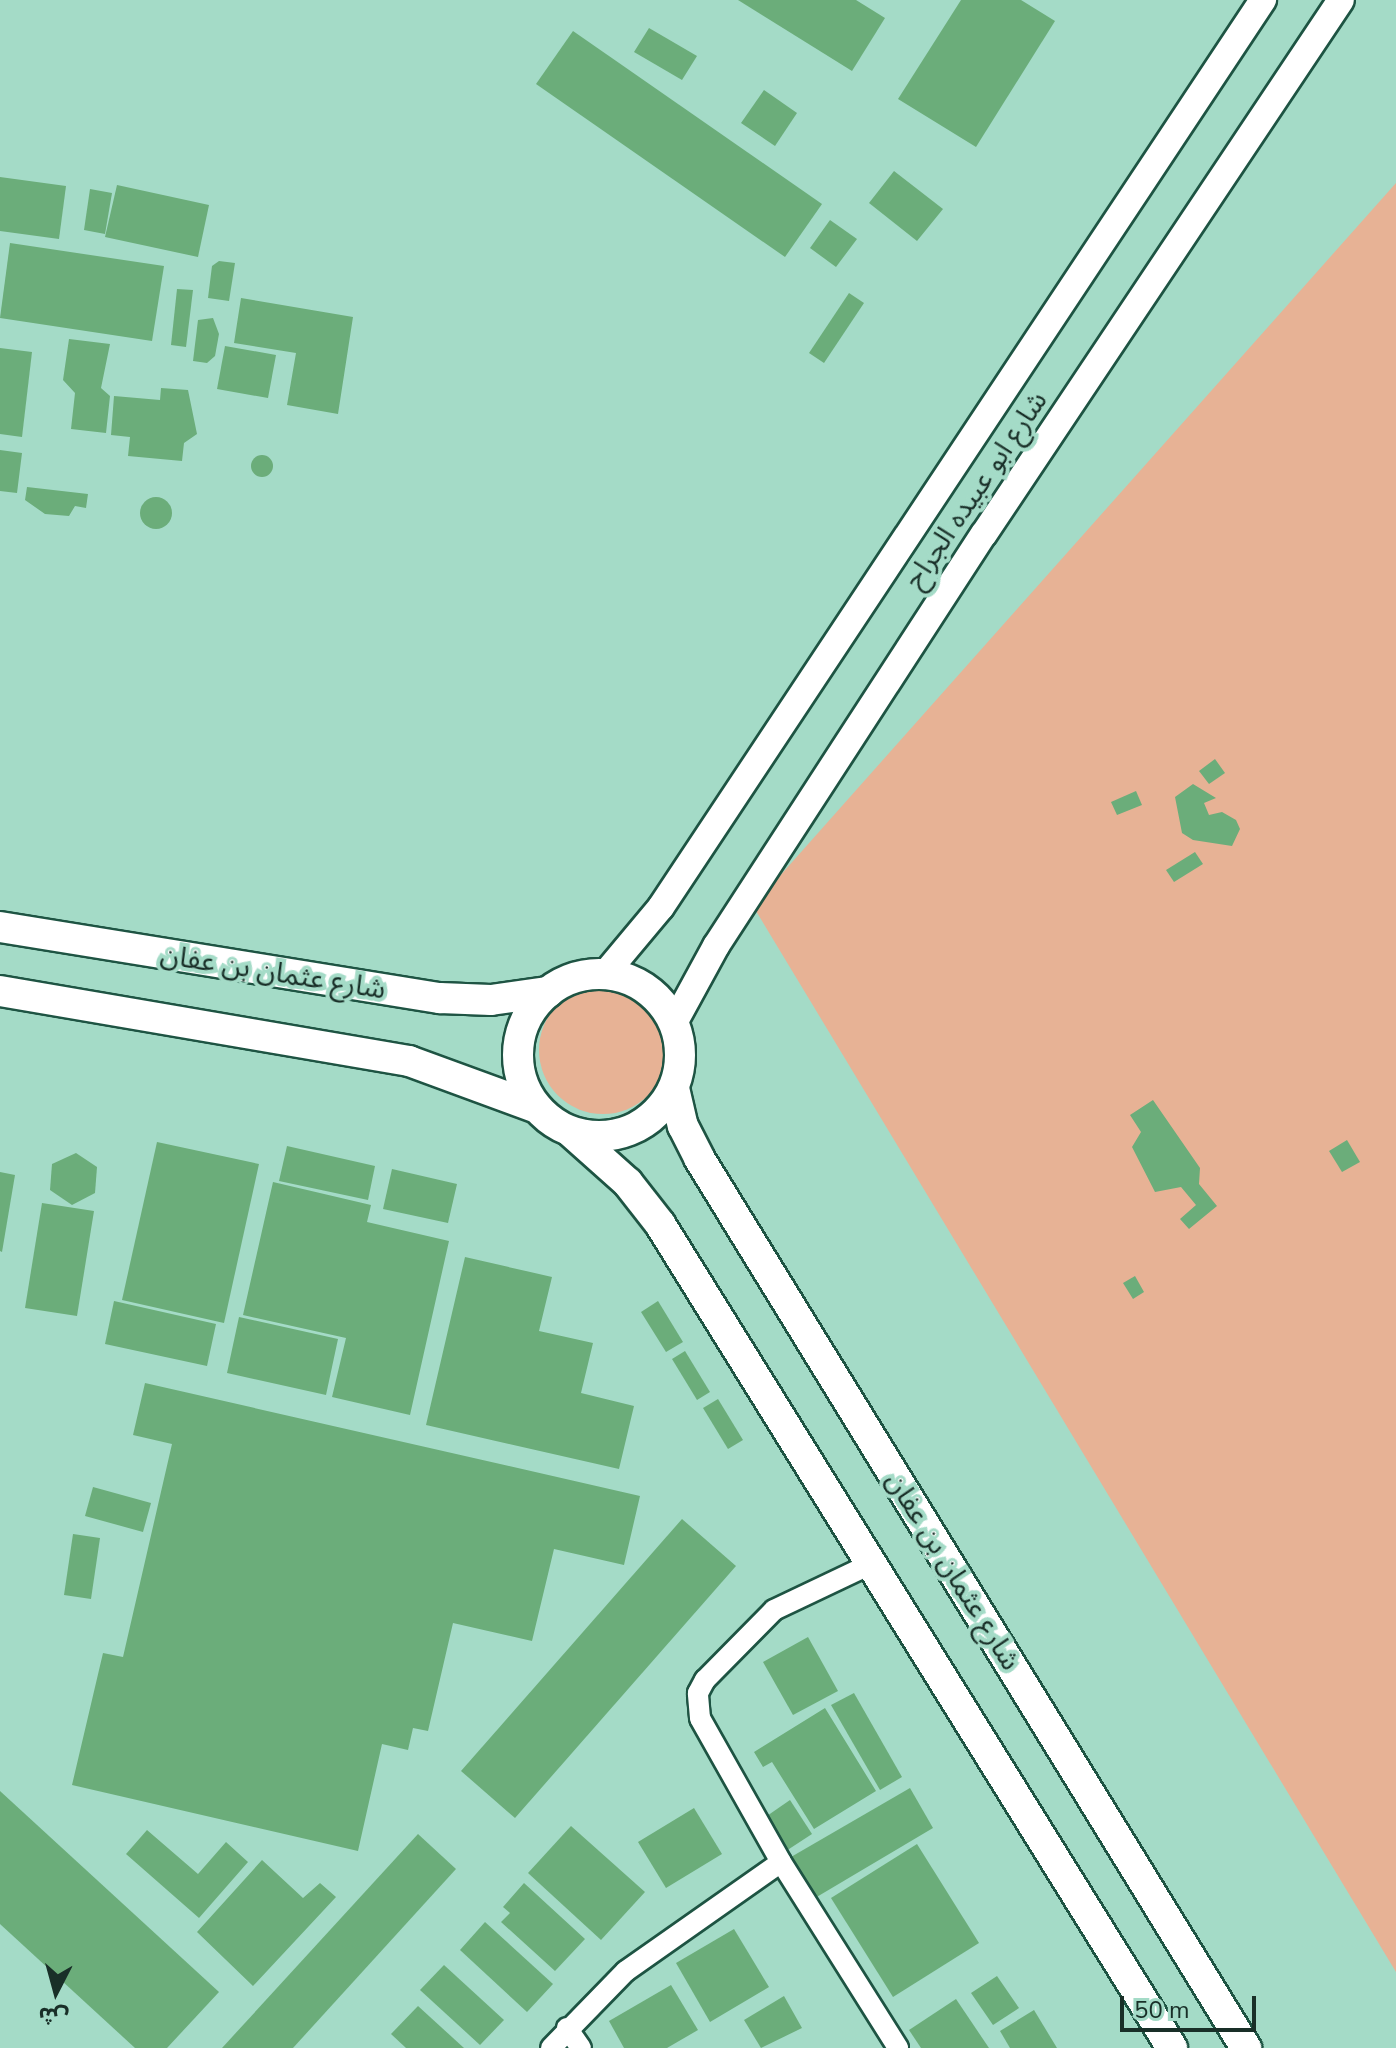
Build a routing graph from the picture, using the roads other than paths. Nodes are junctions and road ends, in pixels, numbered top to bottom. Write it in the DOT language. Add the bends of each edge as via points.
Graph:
graph roads {
  1 [pos="1263,0"];
  2 [pos="1341,0"];
  3 [pos="0,927"];
  4 [pos="605,974"];
  5 [pos="0,991"];
  6 [pos="548,992"];
  7 [pos="674,1023"];
  8 [pos="674,1088"];
  9 [pos="535,1107"];
  10 [pos="571,1132"];
  11 [pos="871,1564"];
  12 [pos="781,1862"];
  13 [pos="567,2028"];
  14 [pos="551,2048"];
  15 [pos="581,2048"];
  16 [pos="898,2048"];
  17 [pos="1172,2048"];
  18 [pos="1246,2048"];
  1 -- 4 [label="street, شارع ابو عبيده الجراح" via="661,907"];
  2 -- 7 [label="street, شارع ابو عبيده الجراح" via="975,547 716,946"];
  3 -- 6 [label="main road, شارع عثمان بن عفان" via="440,998 491,1000"];
  4 -- 6 [label="main road" via="575,978"];
  4 -- 7 [label="main road" via="634,981 658,998"];
  5 -- 9 [label="main road" via="409,1061"];
  6 -- 9 [label="main road" via="530,1011 519,1047 523,1084"];
  7 -- 8 [label="main road" via="681,1064"];
  8 -- 10 [label="main road" via="642,1124 607,1135"];
  8 -- 18 [label="main road, شارع عثمان بن عفان" via="683,1126 699,1158"];
  9 -- 10 [label="main road"];
  10 -- 11 [label="main road" via="628,1183 660,1224"];
  11 -- 12 [label="street" via="774,1610 698,1693 700,1718"];
  11 -- 17 [label="main road"];
  12 -- 13 [label="street" via="676,1932"];
  12 -- 16 [label="street"];
  13 -- 14 [label="street"];
  13 -- 15 [label="street"];
}
